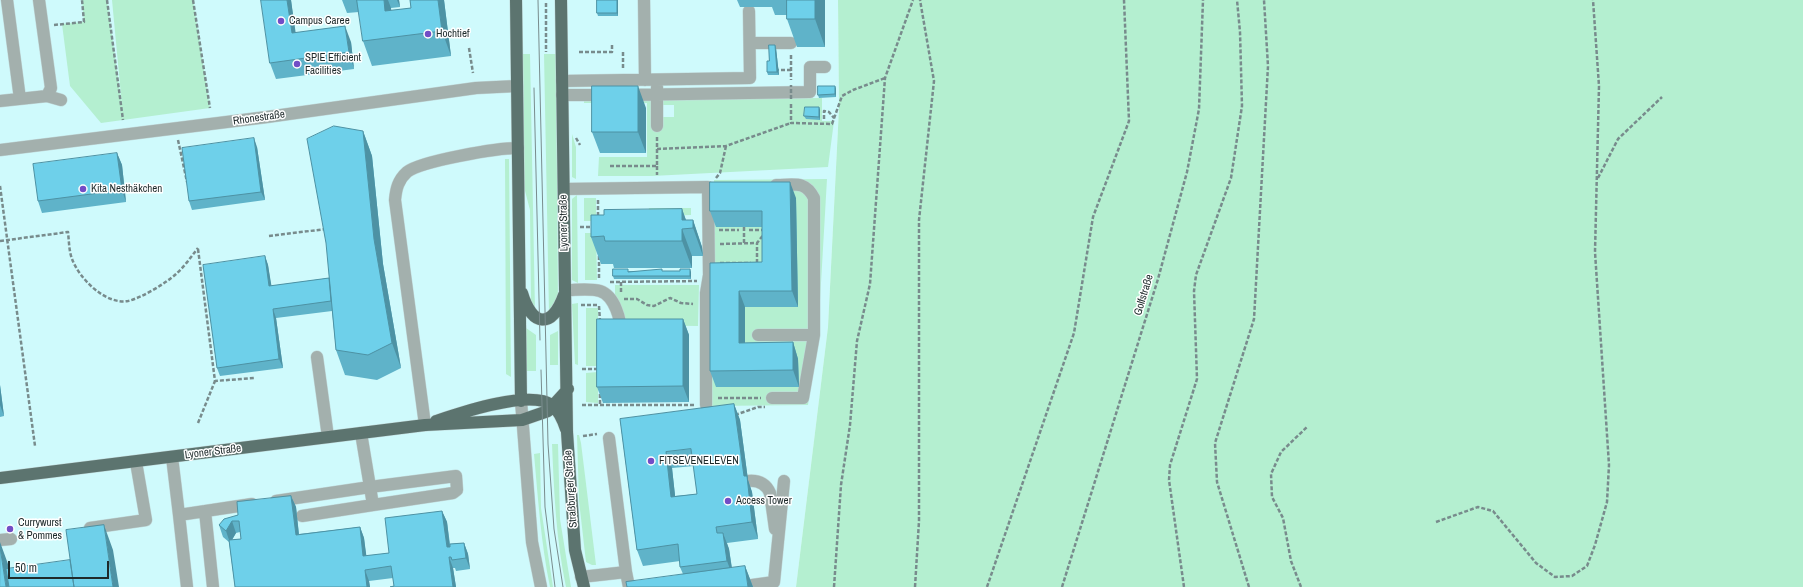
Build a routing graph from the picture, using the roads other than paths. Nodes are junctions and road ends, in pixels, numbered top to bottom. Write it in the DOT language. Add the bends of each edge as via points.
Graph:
graph roads {
  1 [pos="7,0"];
  2 [pos="39,0"];
  3 [pos="516,0"];
  4 [pos="562,0"];
  5 [pos="644,0"];
  6 [pos="750,11"];
  7 [pos="791,42"];
  8 [pos="750,43"];
  9 [pos="825,67"];
  10 [pos="644,80"];
  11 [pos="657,80"];
  12 [pos="562,81"];
  13 [pos="517,86"];
  14 [pos="657,94"];
  15 [pos="47,96"];
  16 [pos="562,96"];
  17 [pos="20,99"];
  18 [pos="61,100"];
  19 [pos="0,101"];
  20 [pos="658,126"];
  21 [pos="518,148"];
  22 [pos="0,150"];
  23 [pos="767,186"];
  24 [pos="564,189"];
  25 [pos="518,274"];
  26 [pos="566,290"];
  27 [pos="621,335"];
  28 [pos="814,335"];
  29 [pos="758,336"];
  30 [pos="317,357"];
  31 [pos="568,389"];
  32 [pos="521,401"];
  33 [pos="706,402"];
  34 [pos="769,402"];
  35 [pos="553,406"];
  36 [pos="522,420"];
  37 [pos="425,425"];
  38 [pos="567,432"];
  39 [pos="361,433"];
  40 [pos="605,436"];
  41 [pos="328,437"];
  42 [pos="172,457"];
  43 [pos="136,462"];
  44 [pos="0,478"];
  45 [pos="748,481"];
  46 [pos="784,481"];
  47 [pos="370,487"];
  48 [pos="373,505"];
  49 [pos="205,511"];
  50 [pos="180,515"];
  51 [pos="302,516"];
  52 [pos="81,529"];
  53 [pos="777,544"];
  54 [pos="626,572"];
  55 [pos="582,582"];
  56 [pos="187,587"];
  57 [pos="213,587"];
  58 [pos="541,587"];
  59 [pos="629,587"];
  60 [pos="738,587"];
  1 -- 17 [label="street"];
  2 -- 15 [label="street" via="51,88"];
  3 -- 13 [label="main road"];
  4 -- 12 [label="main road, Lyoner Straße"];
  5 -- 10 [label="street"];
  6 -- 8 [label="street"];
  7 -- 8 [label="street"];
  8 -- 11 [label="street" via="750,78"];
  9 -- 14 [label="street" via="810,67 810,92"];
  10 -- 11 [label="street"];
  10 -- 12 [label="street"];
  11 -- 14 [label="street"];
  12 -- 16 [label="main road, Lyoner Straße"];
  13 -- 21 [label="main road"];
  13 -- 22 [label="street, Rhonestraße" via="476,88"];
  14 -- 16 [label="street"];
  14 -- 20 [label="street"];
  15 -- 17 [label="street"];
  15 -- 18 [label="street"];
  16 -- 24 [label="main road, Lyoner Straße"];
  17 -- 19 [label="street"];
  21 -- 25 [label="main road"];
  21 -- 37 [label="street" via="493,149 414,168 400,179 396,190 395,200"];
  23 -- 28 [label="street" via="804,185 814,198"];
  24 -- 26 [label="main road, Lyoner Straße"];
  24 -- 33 [label="street" via="708,187"];
  25 -- 26 [label="main road" via="528,309 531,315 540,319 546,320 553,316"];
  25 -- 32 [label="main road"];
  26 -- 27 [label="street" via="599,291 605,294 621,322"];
  26 -- 31 [label="main road, Lyoner Straße"];
  28 -- 29 [label="street"];
  28 -- 34 [label="street" via="802,398"];
  30 -- 41 [label="street"];
  31 -- 35 [label="main road, Lyoner Straße"];
  31 -- 38 [label="main road, Straßburger Straße"];
  32 -- 35 [label="main road, Lyoner Straße" via="541,401"];
  32 -- 36 [label="street"];
  32 -- 37 [label="main road, Lyoner Straße" via="482,406"];
  35 -- 36 [label="main road, Lyoner Straße" via="541,414"];
  35 -- 38 [label="main road" via="562,418"];
  36 -- 37 [label="main road, Lyoner Straße"];
  36 -- 58 [label="street" via="532,542"];
  37 -- 39 [label="main road, Lyoner Straße"];
  38 -- 55 [label="main road, Straßburger Straße" via="575,550"];
  39 -- 41 [label="main road, Lyoner Straße"];
  39 -- 47 [label="street"];
  40 -- 54 [label="street"];
  41 -- 42 [label="main road, Lyoner Straße"];
  42 -- 43 [label="main road, Lyoner Straße"];
  42 -- 50 [label="street"];
  43 -- 44 [label="main road, Lyoner Straße"];
  43 -- 52 [label="street" via="146,520"];
  45 -- 53 [label="street" via="761,483 770,493"];
  46 -- 53 [label="street"];
  47 -- 48 [label="street"];
  47 -- 48 [label="street" via="456,476 457,490 453,493"];
  47 -- 49 [label="street"];
  48 -- 51 [label="street"];
  49 -- 50 [label="street"];
  49 -- 57 [label="street"];
  50 -- 56 [label="street"];
  53 -- 60 [label="street" via="774,582"];
  54 -- 55 [label="street"];
  54 -- 59 [label="street"];
}
